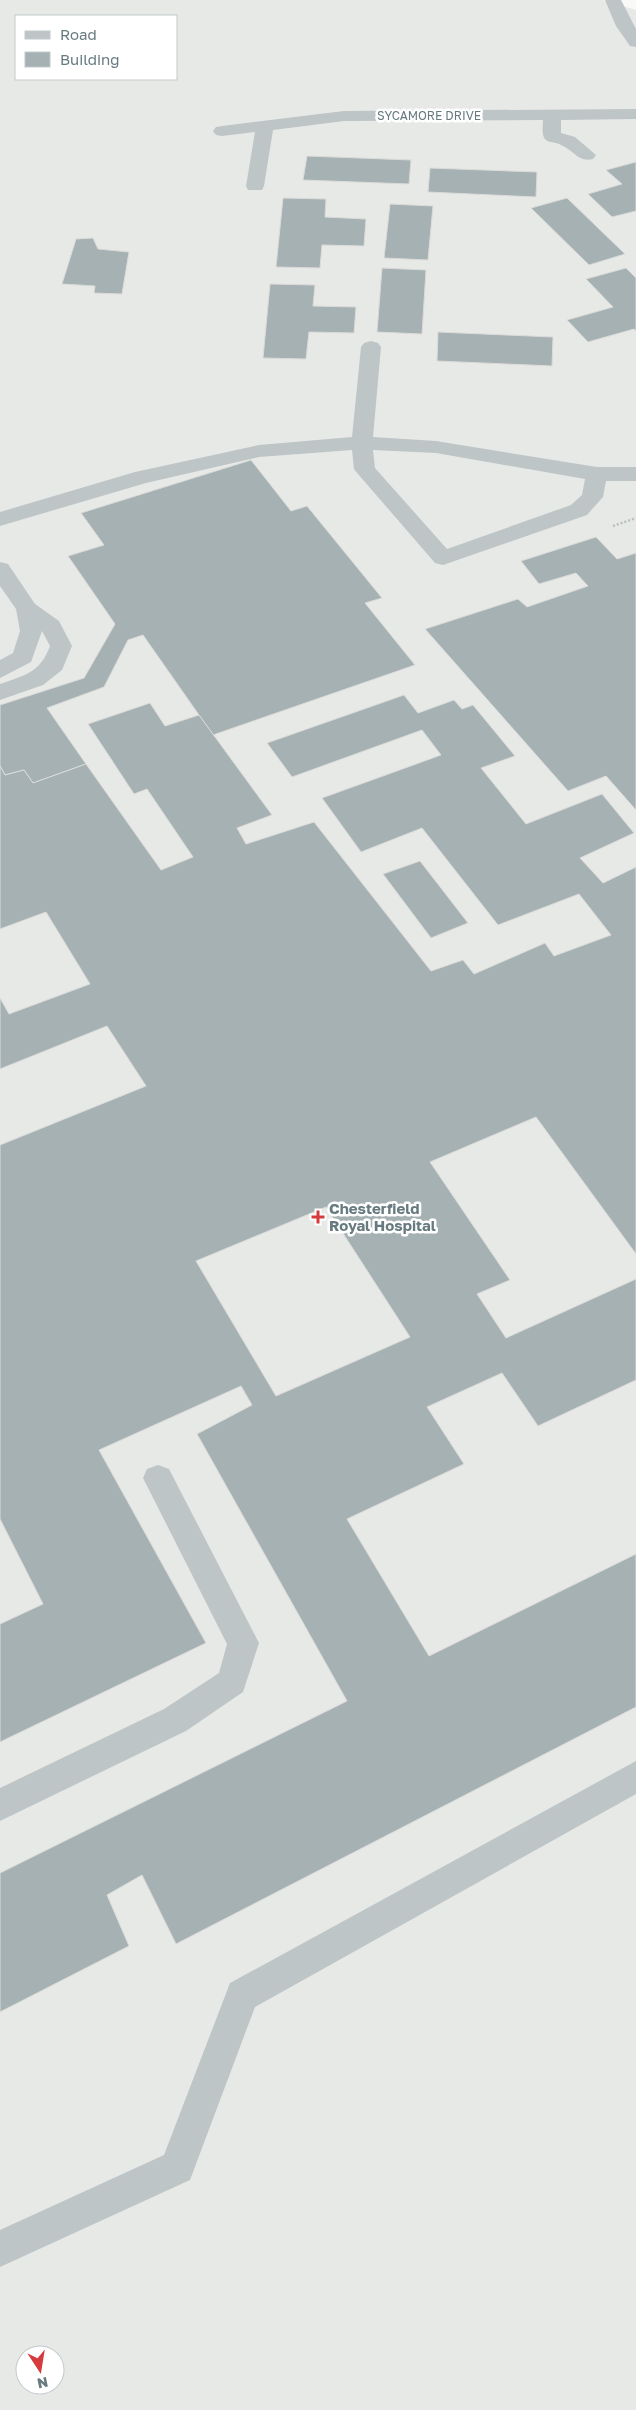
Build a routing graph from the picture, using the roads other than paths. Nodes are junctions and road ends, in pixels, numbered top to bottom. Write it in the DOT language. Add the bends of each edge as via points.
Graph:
graph roads {
  1 [pos="613,0"];
  2 [pos="636,42"];
  3 [pos="636,114"];
  4 [pos="552,115"];
  5 [pos="265,126"];
  6 [pos="222,131"];
  7 [pos="587,155"];
  8 [pos="255,186"];
  9 [pos="371,348"];
  10 [pos="362,444"];
  11 [pos="597,474"];
  12 [pos="636,474"];
  13 [pos="0,519"];
  14 [pos="0,569"];
  15 [pos="28,609"];
  16 [pos="0,670"];
  17 [pos="0,692"];
  18 [pos="158,1478"];
  19 [pos="636,1776"];
  20 [pos="0,1805"];
  21 [pos="0,2249"];
  1 -- 2 [label="street"];
  3 -- 4 [label="street, SYCAMORE DRIVE"];
  4 -- 5 [label="street, SYCAMORE DRIVE" via="344,116"];
  4 -- 7 [label="street" via="552,136 569,141"];
  5 -- 6 [label="street, SYCAMORE DRIVE"];
  5 -- 8 [label="street"];
  9 -- 10 [label="street"];
  10 -- 11 [label="street" via="436,446"];
  10 -- 11 [label="street" via="365,469 443,558 579,510 592,497"];
  10 -- 13 [label="street" via="259,451 142,477"];
  11 -- 12 [label="street"];
  14 -- 15 [label="street"];
  15 -- 16 [label="street" via="31,630 23,657"];
  15 -- 17 [label="street" via="51,626 61,646 54,665 34,680"];
  18 -- 20 [label="street" via="243,1643 232,1682 175,1720"];
  19 -- 21 [label="street" via="242,1995 177,2167"];
}
